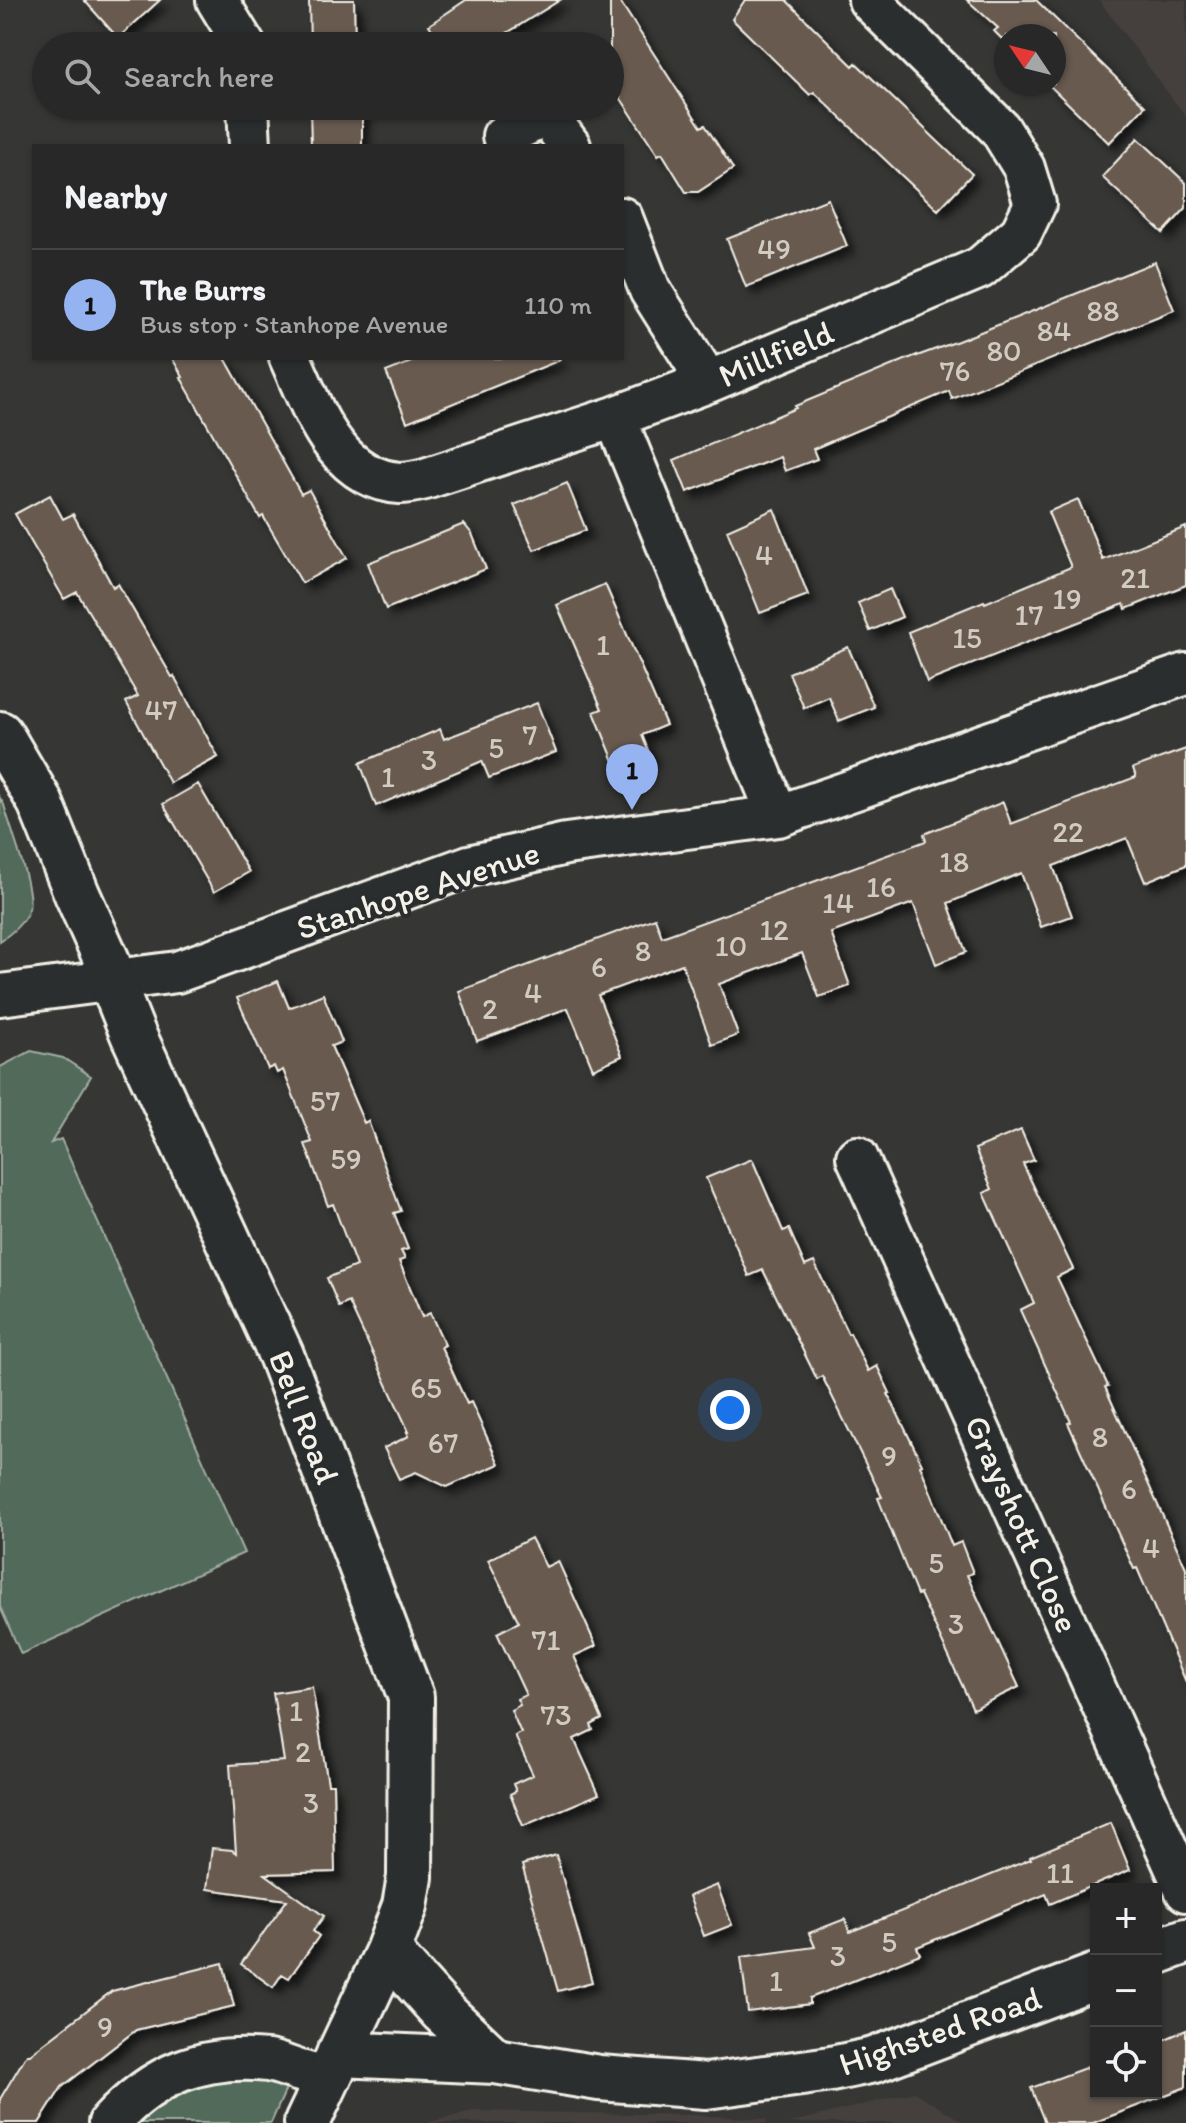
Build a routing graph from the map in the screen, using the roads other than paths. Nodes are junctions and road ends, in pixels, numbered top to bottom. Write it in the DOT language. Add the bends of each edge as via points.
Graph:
graph roads {
  1 [pos="217,0"];
  2 [pos="869,0"];
  3 [pos="236,32"];
  4 [pos="249,120"];
  5 [pos="553,122"];
  6 [pos="503,136"];
  7 [pos="250,144"];
  8 [pos="624,223"];
  9 [pos="291,360"];
  10 [pos="708,382"];
  11 [pos="615,417"];
  12 [pos="1186,674"];
  13 [pos="0,734"];
  14 [pos="778,816"];
  15 [pos="112,982"];
  16 [pos="0,995"];
  17 [pos="857,1157"];
  18 [pos="1186,1891"];
  19 [pos="1186,1941"];
  20 [pos="1162,1950"];
  21 [pos="388,1951"];
  22 [pos="1090,1978"];
  23 [pos="495,2061"];
  24 [pos="334,2066"];
  25 [pos="109,2123"];
  26 [pos="307,2123"];
  1 -- 3 [label="street"];
  2 -- 10 [label="street, Millfield" via="1000,129 1024,168 1035,204 1021,233 980,268"];
  4 -- 7 [label="street"];
  5 -- 6 [label="street"];
  8 -- 10 [label="street" via="650,290"];
  9 -- 11 [label="street, Millfield" via="325,433 350,464 374,478 401,483"];
  10 -- 11 [label="street, Millfield"];
  11 -- 14 [label="street"];
  12 -- 14 [label="street, Stanhope Avenue"];
  13 -- 15 [label="street, Bell Road" via="40,802"];
  14 -- 15 [label="street, Stanhope Avenue" via="566,844 469,866 177,972"];
  15 -- 16 [label="street, Stanhope Avenue"];
  15 -- 21 [label="street, Bell Road" via="281,1355 411,1697 410,1877"];
  17 -- 18 [label="street, Grayshott Close"];
  19 -- 20 [label="street"];
  21 -- 23 [label="street"];
  21 -- 24 [label="street, Bell Road"];
  22 -- 23 [label="street, Highsted Road" via="874,2060 831,2069 706,2086 599,2078"];
  23 -- 24 [label="street, Highsted Road"];
  24 -- 25 [label="street" via="305,2073 270,2061 187,2067 151,2085"];
  24 -- 26 [label="street, Bell Road"];
}
